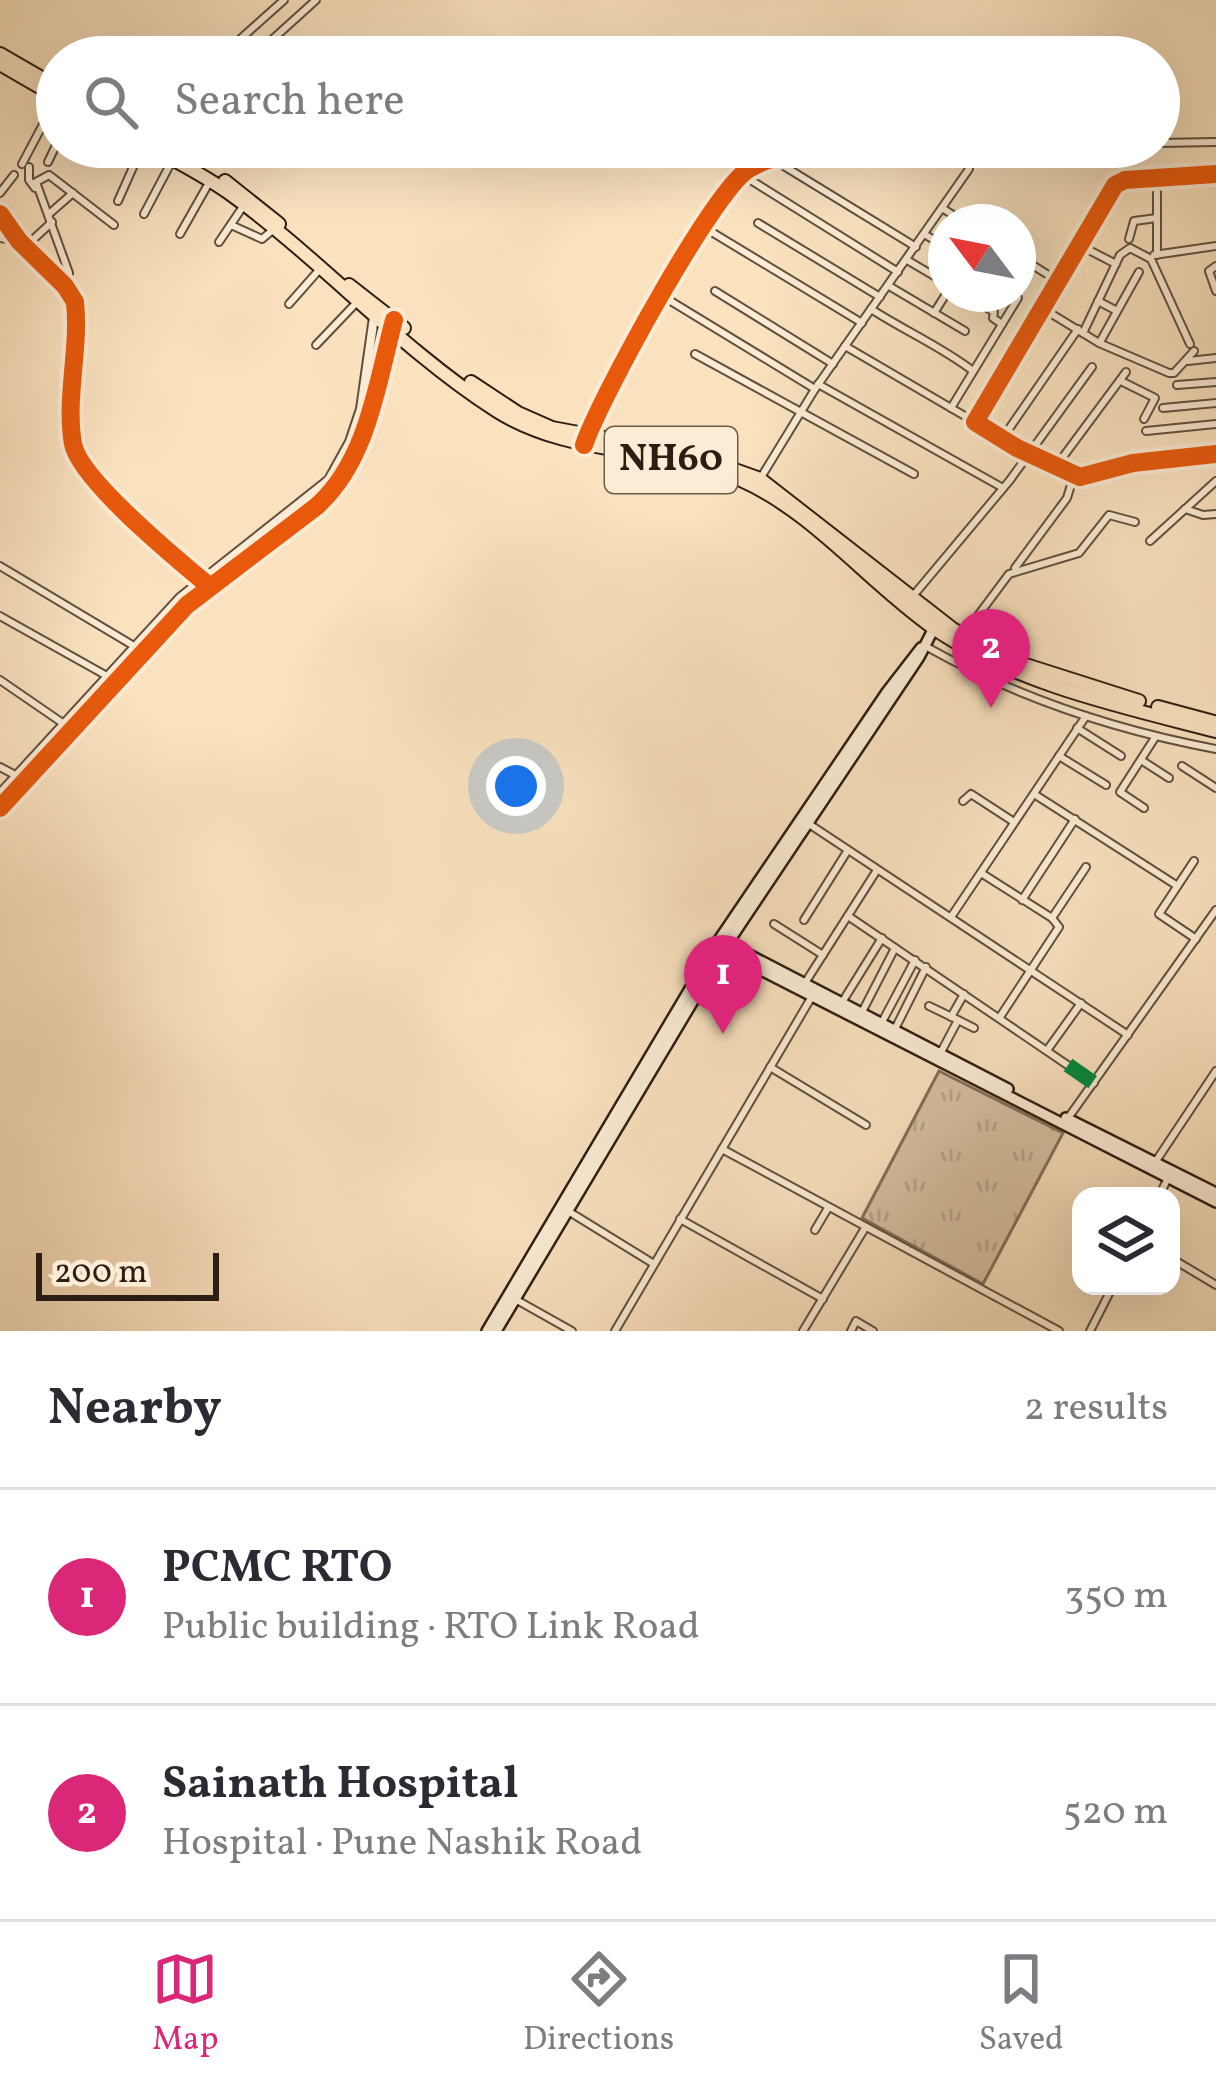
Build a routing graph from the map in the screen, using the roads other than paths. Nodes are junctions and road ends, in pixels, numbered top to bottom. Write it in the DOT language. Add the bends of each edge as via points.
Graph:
graph roads {
  1 [pos="284,0"];
  2 [pos="316,0"];
  3 [pos="244,36"];
  4 [pos="276,36"];
  5 [pos="0,54"];
  6 [pos="0,64"];
  7 [pos="36,75"];
  8 [pos="36,85"];
  9 [pos="1216,142"];
  10 [pos="36,143"];
  11 [pos="1180,143"];
  12 [pos="135,168"];
  13 [pos="164,168"];
  14 [pos="191,168"];
  15 [pos="196,168"];
  16 [pos="753,168"];
  17 [pos="786,168"];
  18 [pos="969,169"];
  19 [pos="741,174"];
  20 [pos="1216,174"];
  21 [pos="14,175"];
  22 [pos="1157,178"];
  23 [pos="210,181"];
  24 [pos="35,188"];
  25 [pos="73,192"];
  26 [pos="0,193"];
  27 [pos="118,201"];
  28 [pos="945,204"];
  29 [pos="244,205"];
  30 [pos="0,214"];
  31 [pos="144,214"];
  32 [pos="50,218"];
  33 [pos="1157,218"];
  34 [pos="758,223"];
  35 [pos="115,225"];
  36 [pos="231,225"];
  37 [pos="704,227"];
  38 [pos="928,228"];
  39 [pos="274,230"];
  40 [pos="180,234"];
  41 [pos="924,234"];
  42 [pos="928,236"];
  43 [pos="0,238"];
  44 [pos="1129,238"];
  45 [pos="219,242"];
  46 [pos="22,244"];
  47 [pos="1079,245"];
  48 [pos="1216,246"];
  49 [pos="916,247"];
  50 [pos="1152,256"];
  51 [pos="907,260"];
  52 [pos="1116,264"];
  53 [pos="1216,266"];
  54 [pos="1036,267"];
  55 [pos="320,270"];
  56 [pos="898,272"];
  57 [pos="928,272"];
  58 [pos="1139,272"];
  59 [pos="1058,281"];
  60 [pos="65,286"];
  61 [pos="889,286"];
  62 [pos="715,291"];
  63 [pos="1216,292"];
  64 [pos="664,297"];
  65 [pos="880,297"];
  66 [pos="1098,301"];
  67 [pos="289,304"];
  68 [pos="368,305"];
  69 [pos="1042,308"];
  70 [pos="872,310"];
  71 [pos="1117,311"];
  72 [pos="994,312"];
  73 [pos="1009,312"];
  74 [pos="934,313"];
  75 [pos="1091,316"];
  76 [pos="862,323"];
  77 [pos="393,324"];
  78 [pos="1002,324"];
  79 [pos="1109,326"];
  80 [pos="965,331"];
  81 [pos="1081,331"];
  82 [pos="1099,343"];
  83 [pos="316,345"];
  84 [pos="845,346"];
  85 [pos="694,354"];
  86 [pos="1216,358"];
  87 [pos="1184,361"];
  88 [pos="833,364"];
  89 [pos="1092,367"];
  90 [pos="973,371"];
  91 [pos="1126,372"];
  92 [pos="1120,381"];
  93 [pos="1216,382"];
  94 [pos="1177,385"];
  95 [pos="817,386"];
  96 [pos="1216,403"];
  97 [pos="951,408"];
  98 [pos="1163,408"];
  99 [pos="801,412"];
  100 [pos="1144,418"];
  101 [pos="975,422"];
  102 [pos="1216,424"];
  103 [pos="1146,430"];
  104 [pos="1002,439"];
  105 [pos="590,442"];
  106 [pos="1030,453"];
  107 [pos="1216,454"];
  108 [pos="1057,465"];
  109 [pos="914,474"];
  110 [pos="1074,476"];
  111 [pos="760,479"];
  112 [pos="1216,481"];
  113 [pos="1003,488"];
  114 [pos="1185,509"];
  115 [pos="1216,514"];
  116 [pos="1135,522"];
  117 [pos="1150,541"];
  118 [pos="0,566"];
  119 [pos="1013,571"];
  120 [pos="204,583"];
  121 [pos="910,599"];
  122 [pos="0,616"];
  123 [pos="934,628"];
  124 [pos="963,635"];
  125 [pos="922,647"];
  126 [pos="138,648"];
  127 [pos="107,676"];
  128 [pos="0,680"];
  129 [pos="1086,715"];
  130 [pos="67,726"];
  131 [pos="1216,727"];
  132 [pos="1077,728"];
  133 [pos="1156,736"];
  134 [pos="1216,749"];
  135 [pos="1060,756"];
  136 [pos="1121,756"];
  137 [pos="1141,760"];
  138 [pos="1182,766"];
  139 [pos="0,767"];
  140 [pos="16,776"];
  141 [pos="1169,778"];
  142 [pos="1106,785"];
  143 [pos="1216,788"];
  144 [pos="0,794"];
  145 [pos="1034,794"];
  146 [pos="963,801"];
  147 [pos="0,808"];
  148 [pos="1144,808"];
  149 [pos="1075,819"];
  150 [pos="805,820"];
  151 [pos="1015,822"];
  152 [pos="848,850"];
  153 [pos="1194,861"];
  154 [pos="1086,867"];
  155 [pos="877,870"];
  156 [pos="980,873"];
  157 [pos="1176,885"];
  158 [pos="1022,900"];
  159 [pos="1215,915"];
  160 [pos="848,916"];
  161 [pos="951,917"];
  162 [pos="1052,918"];
  163 [pos="804,920"];
  164 [pos="774,924"];
  165 [pos="882,938"];
  166 [pos="1196,939"];
  167 [pos="721,945"];
  168 [pos="896,947"];
  169 [pos="823,955"];
  170 [pos="915,960"];
  171 [pos="926,967"];
  172 [pos="1031,968"];
  173 [pos="807,991"];
  174 [pos="964,993"];
  175 [pos="1081,1003"];
  176 [pos="841,1004"];
  177 [pos="929,1006"];
  178 [pos="861,1014"];
  179 [pos="1000,1017"];
  180 [pos="955,1019"];
  181 [pos="881,1024"];
  182 [pos="974,1028"];
  183 [pos="894,1031"];
  184 [pos="1128,1034"];
  185 [pos="1048,1050"];
  186 [pos="940,1054"];
  187 [pos="770,1067"];
  188 [pos="1216,1071"];
  189 [pos="1094,1083"];
  190 [pos="1066,1122"];
  191 [pos="866,1125"];
  192 [pos="722,1149"];
  193 [pos="1152,1166"];
  194 [pos="1170,1173"];
  195 [pos="1163,1187"];
  196 [pos="1216,1198"];
  197 [pos="828,1208"];
  198 [pos="568,1210"];
  199 [pos="680,1219"];
  200 [pos="865,1228"];
  201 [pos="815,1230"];
  202 [pos="1180,1263"];
  203 [pos="654,1264"];
  204 [pos="1216,1285"];
  205 [pos="1108,1295"];
  206 [pos="515,1299"];
  207 [pos="823,1299"];
  208 [pos="487,1331"];
  209 [pos="496,1331"];
  210 [pos="572,1331"];
  211 [pos="615,1331"];
  212 [pos="803,1331"];
  213 [pos="851,1331"];
  214 [pos="872,1331"];
  215 [pos="1059,1331"];
  216 [pos="1090,1331"];
  1 -- 3 [label="street"];
  2 -- 4 [label="street"];
  5 -- 7 [label="highway"];
  6 -- 8 [label="highway"];
  9 -- 11 [label="street"];
  10 -- 24 [label="street" via="26,165"];
  12 -- 27 [label="street"];
  13 -- 31 [label="street"];
  14 -- 23 [label="highway, NH60"];
  15 -- 68 [label="highway, NH60" via="252,200"];
  16 -- 19 [label="street"];
  17 -- 49 [label="street"];
  18 -- 28 [label="street"];
  19 -- 37 [label="street"];
  19 -- 56 [label="street"];
  20 -- 22 [label="street"];
  21 -- 26 [label="street"];
  22 -- 33 [label="street"];
  22 -- 47 [label="street" via="1114,185"];
  23 -- 29 [label="highway, NH60"];
  23 -- 40 [label="street"];
  24 -- 25 [label="street" via="45,174"];
  24 -- 32 [label="street"];
  25 -- 32 [label="street"];
  25 -- 35 [label="street"];
  29 -- 36 [label="street"];
  29 -- 39 [label="highway, NH60"];
  30 -- 46 [label="street"];
  32 -- 46 [label="street"];
  32 -- 60 [label="street" via="69,273"];
  33 -- 44 [label="street" via="1134,221"];
  33 -- 50 [label="street"];
  34 -- 65 [label="street"];
  36 -- 39 [label="street" via="262,239"];
  36 -- 45 [label="street"];
  37 -- 64 [label="street"];
  37 -- 76 [label="street"];
  38 -- 41 [label="street"];
  39 -- 55 [label="highway, NH60"];
  41 -- 42 [label="street"];
  41 -- 49 [label="street"];
  43 -- 46 [label="street"];
  46 -- 60 [label="street"];
  47 -- 52 [label="street"];
  47 -- 59 [label="street"];
  48 -- 50 [label="street"];
  49 -- 51 [label="street"];
  50 -- 52 [label="street" via="1127,248"];
  50 -- 87 [label="street" via="1192,347"];
  51 -- 56 [label="street"];
  51 -- 57 [label="street"];
  52 -- 66 [label="street"];
  53 -- 63 [label="street" via="1209,271"];
  54 -- 59 [label="street"];
  55 -- 67 [label="street"];
  55 -- 68 [label="highway, NH60"];
  56 -- 61 [label="street"];
  58 -- 71 [label="street"];
  59 -- 69 [label="street"];
  60 -- 120 [label="street" via="76,312 78,459"];
  61 -- 65 [label="street"];
  61 -- 74 [label="street"];
  62 -- 88 [label="street"];
  64 -- 95 [label="street"];
  64 -- 105 [label="street" via="612,383"];
  65 -- 70 [label="street"];
  66 -- 71 [label="street"];
  66 -- 75 [label="street"];
  68 -- 77 [label="highway, NH60"];
  68 -- 83 [label="street"];
  68 -- 120 [label="street" via="361,409 334,473"];
  69 -- 81 [label="street"];
  69 -- 101 [label="street"];
  70 -- 76 [label="street"];
  70 -- 90 [label="street"];
  71 -- 79 [label="street"];
  72 -- 78 [label="street"];
  73 -- 78 [label="street"];
  74 -- 80 [label="street"];
  75 -- 79 [label="street"];
  75 -- 81 [label="street"];
  76 -- 84 [label="street"];
  77 -- 105 [label="highway, NH60" via="498,402"];
  77 -- 120 [label="street" via="362,436 336,487"];
  78 -- 90 [label="street"];
  79 -- 82 [label="street"];
  81 -- 82 [label="street"];
  81 -- 104 [label="street"];
  82 -- 87 [label="street" via="1169,373"];
  84 -- 88 [label="street"];
  84 -- 97 [label="street"];
  85 -- 99 [label="street"];
  86 -- 87 [label="street"];
  88 -- 95 [label="street"];
  89 -- 106 [label="street"];
  90 -- 97 [label="street"];
  91 -- 92 [label="street"];
  92 -- 100 [label="street" via="1155,398"];
  92 -- 108 [label="street"];
  93 -- 94 [label="street"];
  95 -- 99 [label="street"];
  95 -- 113 [label="street"];
  96 -- 98 [label="street"];
  97 -- 101 [label="street"];
  99 -- 109 [label="street"];
  99 -- 111 [label="street"];
  101 -- 104 [label="street"];
  102 -- 103 [label="street"];
  104 -- 106 [label="street"];
  105 -- 111 [label="highway, NH60" via="690,454"];
  105 -- 123 [label="highway, NH60" via="744,481"];
  106 -- 108 [label="street"];
  106 -- 113 [label="street"];
  107 -- 110 [label="street"];
  108 -- 110 [label="street"];
  110 -- 119 [label="street"];
  111 -- 121 [label="highway, NH60"];
  112 -- 114 [label="street"];
  113 -- 121 [label="street"];
  114 -- 115 [label="street"];
  114 -- 117 [label="street"];
  116 -- 119 [label="street" via="1109,515 1079,553"];
  118 -- 126 [label="street"];
  119 -- 124 [label="street"];
  120 -- 126 [label="street"];
  121 -- 124 [label="highway, NH60"];
  122 -- 127 [label="street"];
  123 -- 125 [label="main road"];
  123 -- 131 [label="highway, NH60" via="1024,674"];
  124 -- 131 [label="highway, NH60" via="1026,665"];
  125 -- 129 [label="street"];
  125 -- 150 [label="main road"];
  126 -- 127 [label="street"];
  126 -- 130 [label="street"];
  127 -- 130 [label="street"];
  128 -- 130 [label="street"];
  129 -- 132 [label="street"];
  129 -- 133 [label="street"];
  130 -- 140 [label="street"];
  130 -- 147 [label="street"];
  132 -- 135 [label="street"];
  132 -- 136 [label="street"];
  133 -- 134 [label="street"];
  133 -- 137 [label="street"];
  135 -- 142 [label="street"];
  135 -- 145 [label="street"];
  137 -- 141 [label="street"];
  137 -- 148 [label="street" via="1120,792"];
  138 -- 143 [label="street"];
  139 -- 140 [label="street"];
  140 -- 144 [label="street"];
  145 -- 149 [label="street"];
  145 -- 151 [label="street"];
  146 -- 151 [label="street" via="971,794"];
  149 -- 157 [label="street"];
  149 -- 158 [label="street"];
  150 -- 152 [label="street"];
  150 -- 167 [label="main road"];
  151 -- 156 [label="street"];
  152 -- 155 [label="street"];
  152 -- 163 [label="street"];
  153 -- 157 [label="street"];
  154 -- 162 [label="street"];
  155 -- 160 [label="street"];
  155 -- 161 [label="street"];
  156 -- 158 [label="street"];
  156 -- 161 [label="street"];
  157 -- 166 [label="street" via="1159,914"];
  158 -- 162 [label="street"];
  159 -- 166 [label="street"];
  160 -- 165 [label="street"];
  160 -- 169 [label="street"];
  161 -- 172 [label="street"];
  162 -- 172 [label="street" via="1057,931"];
  164 -- 169 [label="street"];
  165 -- 168 [label="street"];
  165 -- 176 [label="street"];
  166 -- 184 [label="street"];
  167 -- 173 [label="main road"];
  167 -- 198 [label="main road"];
  167 -- 208 [label="main road"];
  168 -- 170 [label="street"];
  168 -- 178 [label="street"];
  169 -- 173 [label="street"];
  170 -- 171 [label="street"];
  170 -- 181 [label="street"];
  171 -- 174 [label="street"];
  171 -- 183 [label="street"];
  172 -- 175 [label="street"];
  172 -- 179 [label="street"];
  173 -- 176 [label="main road"];
  173 -- 187 [label="street"];
  173 -- 190 [label="main road"];
  174 -- 179 [label="street"];
  174 -- 180 [label="street"];
  175 -- 184 [label="street"];
  175 -- 185 [label="street"];
  176 -- 178 [label="main road"];
  177 -- 180 [label="street"];
  178 -- 181 [label="main road"];
  179 -- 185 [label="street"];
  180 -- 182 [label="street"];
  180 -- 186 [label="street"];
  181 -- 183 [label="main road"];
  183 -- 186 [label="main road"];
  184 -- 189 [label="street"];
  185 -- 189 [label="street"];
  186 -- 190 [label="main road"];
  187 -- 191 [label="street"];
  187 -- 192 [label="street"];
  188 -- 193 [label="street"];
  189 -- 190 [label="street"];
  190 -- 193 [label="main road"];
  192 -- 197 [label="street"];
  192 -- 199 [label="street"];
  193 -- 194 [label="main road"];
  194 -- 195 [label="street"];
  194 -- 196 [label="main road"];
  197 -- 200 [label="street"];
  197 -- 201 [label="street"];
  198 -- 203 [label="street"];
  198 -- 206 [label="main road"];
  199 -- 203 [label="street"];
  199 -- 207 [label="street"];
  200 -- 207 [label="street"];
  200 -- 215 [label="street"];
  202 -- 204 [label="street"];
  203 -- 211 [label="street"];
  205 -- 216 [label="street"];
  206 -- 209 [label="main road"];
  206 -- 210 [label="street"];
  207 -- 212 [label="street"];
  213 -- 214 [label="street" via="856,1322"];
}
